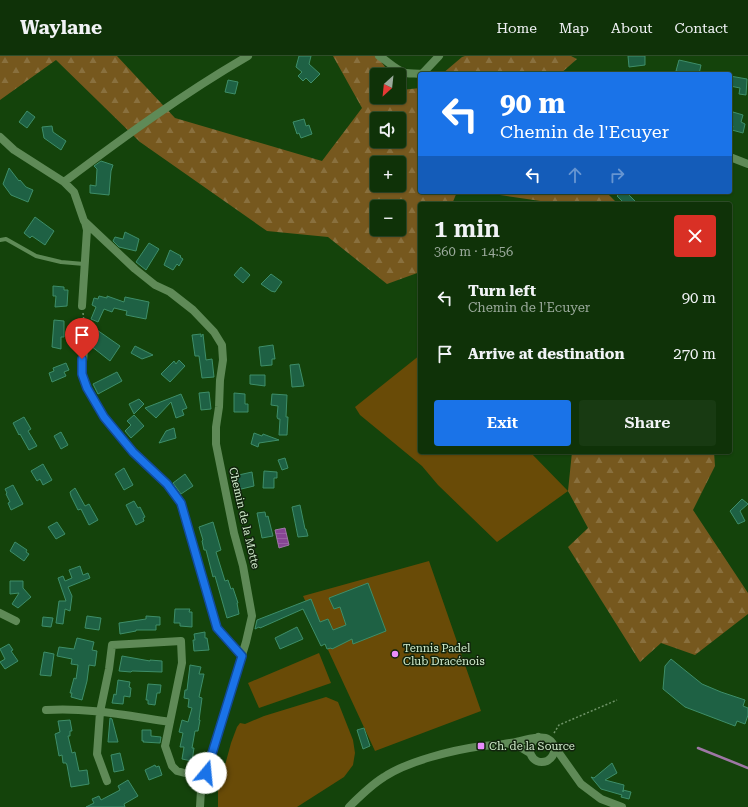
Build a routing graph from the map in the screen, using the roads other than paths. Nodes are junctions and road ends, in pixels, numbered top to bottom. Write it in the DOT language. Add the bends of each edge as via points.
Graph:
graph roads {
  1 [pos="248,56"];
  2 [pos="379,56"];
  3 [pos="439,56"];
  4 [pos="424,72"];
  5 [pos="418,74"];
  6 [pos="0,137"];
  7 [pos="732,158"];
  8 [pos="748,164"];
  9 [pos="64,182"];
  10 [pos="84,221"];
  11 [pos="0,240"];
  12 [pos="85,264"];
  13 [pos="82,306"];
  14 [pos="85,337"];
  15 [pos="0,613"];
  16 [pos="16,621"];
  17 [pos="242,656"];
  18 [pos="46,710"];
  19 [pos="100,712"];
  20 [pos="170,722"];
  21 [pos="538,738"];
  22 [pos="508,744"];
  23 [pos="554,746"];
  24 [pos="530,753"];
  25 [pos="548,760"];
  26 [pos="567,765"];
  27 [pos="204,778"];
  28 [pos="108,781"];
  29 [pos="200,807"];
  30 [pos="349,807"];
  31 [pos="622,807"];
  1 -- 9 [label="street" via="159,113"];
  2 -- 5 [label="street" via="406,73"];
  3 -- 4 [label="street"];
  6 -- 9 [label="street" via="14,150"];
  7 -- 8 [label="street"];
  9 -- 10 [label="street" via="74,192"];
  10 -- 12 [label="street" via="87,230"];
  10 -- 17 [label="street, Chemin de la Motte" via="155,285 186,303 214,332 222,345 216,444 234,533 244,566 252,616"];
  11 -- 12 [label="lane" via="6,239 36,256"];
  12 -- 13 [label="street"];
  14 -- 17 [label="street" via="82,374 87,388 104,417 133,452 167,484 181,503 217,628"];
  15 -- 16 [label="street"];
  17 -- 27 [label="street, Chemin de la Motte"];
  18 -- 19 [label="street"];
  19 -- 20 [label="street"];
  19 -- 20 [label="street" via="112,645 181,641 182,663"];
  19 -- 28 [label="street" via="97,754"];
  20 -- 27 [label="street" via="165,746 172,766 177,771"];
  21 -- 22 [label="street"];
  21 -- 23 [label="street" via="546,737"];
  21 -- 24 [label="street" via="531,743"];
  22 -- 24 [label="street"];
  22 -- 30 [label="street" via="481,746 428,758 403,767 371,786"];
  23 -- 25 [label="street" via="554,754"];
  23 -- 26 [label="street"];
  24 -- 25 [label="street" via="536,760"];
  25 -- 26 [label="street"];
  26 -- 31 [label="street" via="590,792"];
  27 -- 29 [label="street, Chemin de la Motte"];
}
